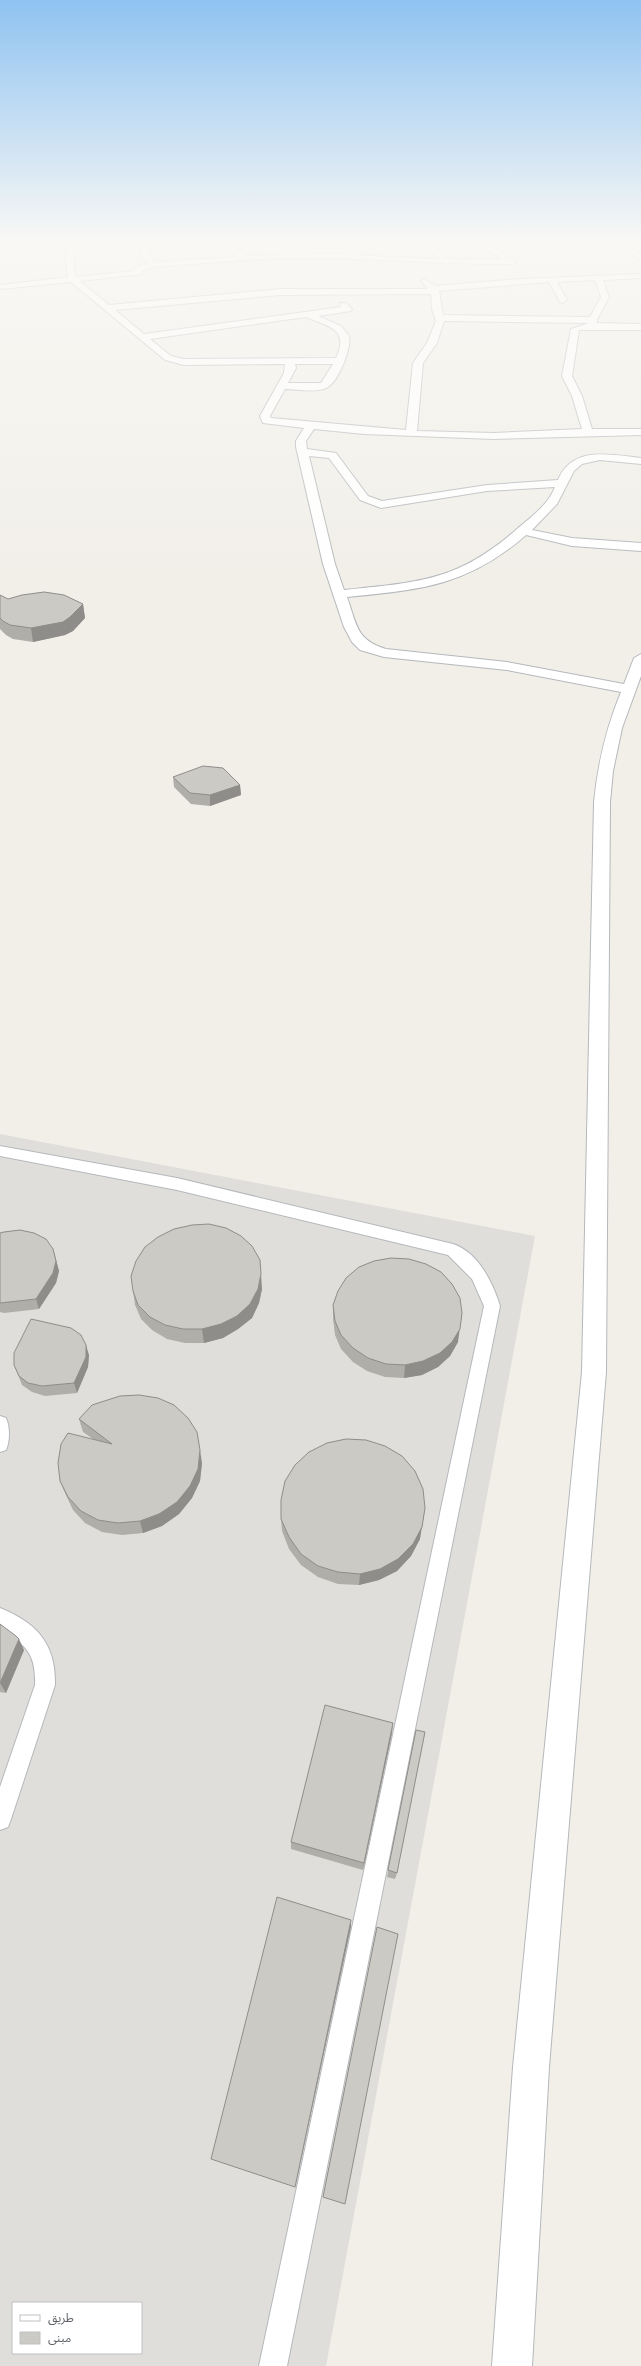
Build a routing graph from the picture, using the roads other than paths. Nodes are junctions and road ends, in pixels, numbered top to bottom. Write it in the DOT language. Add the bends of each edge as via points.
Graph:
graph roads {
  1 [pos="160,351"];
  2 [pos="344,351"];
  3 [pos="425,351"];
  4 [pos="572,351"];
  5 [pos="289,361"];
  6 [pos="339,361"];
  7 [pos="283,386"];
  8 [pos="311,426"];
  9 [pos="588,432"];
  10 [pos="641,432"];
  11 [pos="411,433"];
  12 [pos="303,452"];
  13 [pos="641,461"];
  14 [pos="563,483"];
  15 [pos="522,531"];
  16 [pos="641,547"];
  17 [pos="340,594"];
  18 [pos="641,658"];
  19 [pos="630,689"];
  20 [pos="0,1151"];
  21 [pos="0,1424"];
  22 [pos="0,1444"];
  23 [pos="0,1618"];
  24 [pos="6,1785"];
  25 [pos="0,1819"];
  26 [pos="273,2366"];
  27 [pos="512,2366"];
  1 -- 5 [label="street" via="168,358 184,362"];
  2 -- 6 [label="street"];
  3 -- 11 [label="street" via="418,363"];
  4 -- 9 [label="street" via="567,376 577,396"];
  5 -- 6 [label="street"];
  5 -- 7 [label="street" via="291,368"];
  6 -- 7 [label="street" via="332,376 323,386"];
  7 -- 8 [label="street" via="265,419"];
  8 -- 11 [label="street"];
  8 -- 12 [label="street" via="301,441"];
  9 -- 10 [label="street"];
  9 -- 11 [label="street" via="494,436"];
  12 -- 14 [label="street" via="332,455 364,498 381,505 487,488"];
  12 -- 17 [label="street" via="329,564"];
  13 -- 14 [label="street" via="587,458 567,470"];
  14 -- 15 [label="street" via="554,501"];
  15 -- 16 [label="street" via="572,542"];
  15 -- 17 [label="street" via="475,566 453,575 408,586"];
  17 -- 19 [label="street" via="357,639 370,649 426,659 506,666"];
  18 -- 19 [label="street"];
  19 -- 27 [label="street" via="614,728 605,771 602,802 594,1372 531,2066"];
  20 -- 26 [label="lane" via="177,1184 453,1250 477,1272 492,1306"];
  21 -- 22 [label="lane"];
  23 -- 24 [label="lane" via="32,1638 47,1668 45,1685"];
  24 -- 25 [label="lane"];
}
